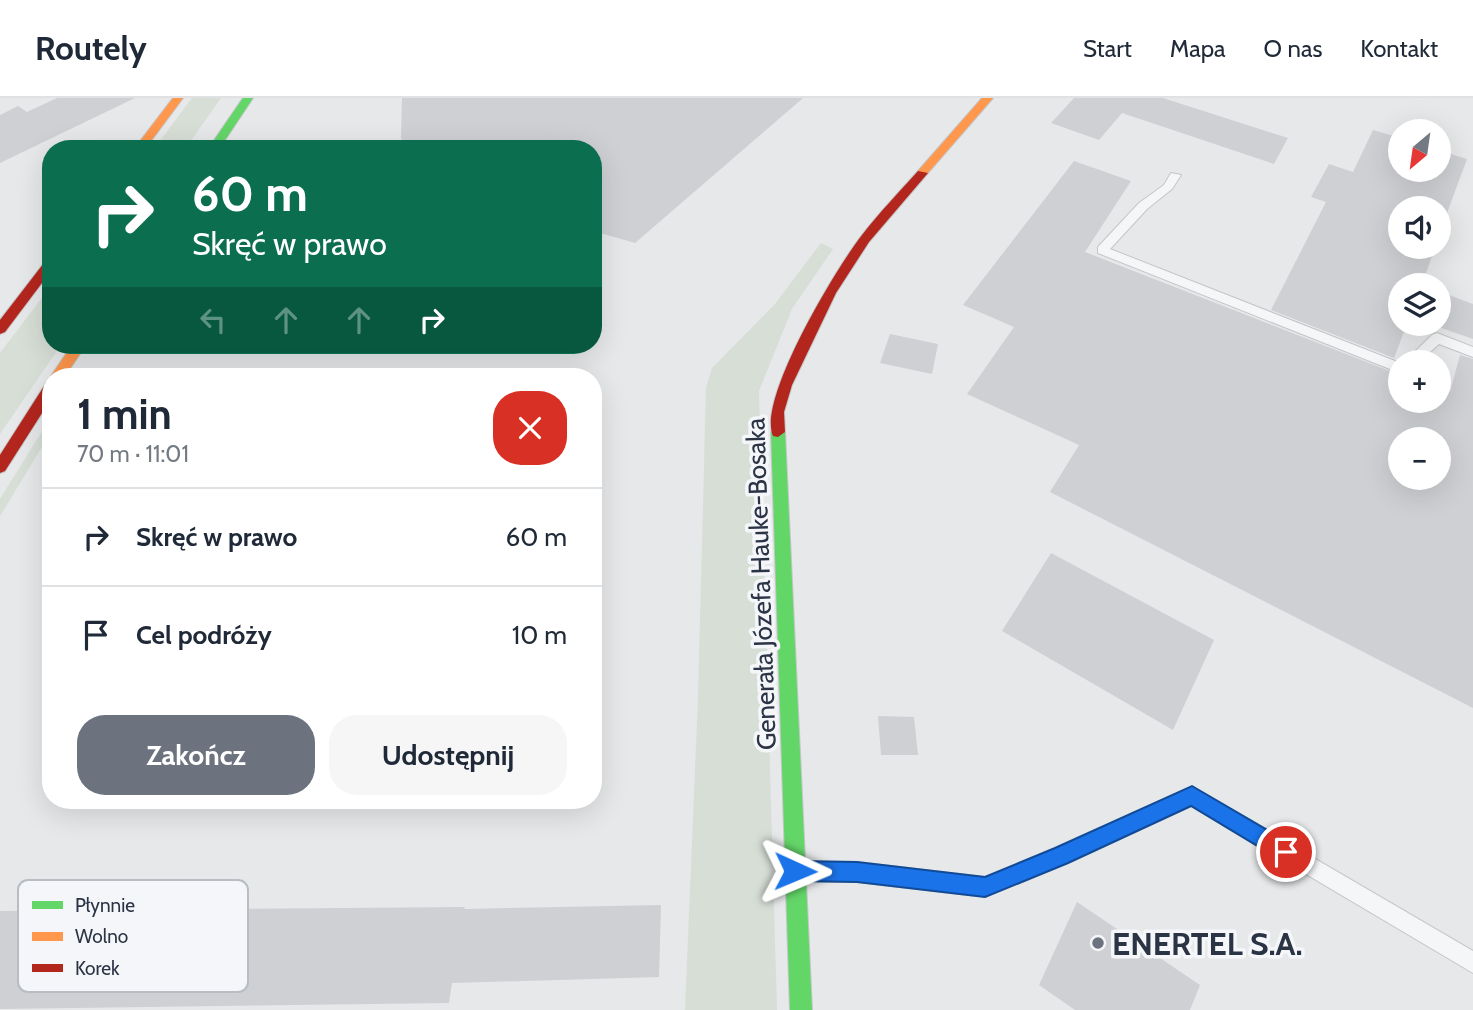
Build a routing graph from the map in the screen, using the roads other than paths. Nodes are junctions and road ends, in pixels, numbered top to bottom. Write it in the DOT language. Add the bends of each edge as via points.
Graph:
graph roads {
  1 [pos="178,98"];
  2 [pos="248,98"];
  3 [pos="988,98"];
  4 [pos="146,140"];
  5 [pos="219,140"];
  6 [pos="1175,175"];
  7 [pos="42,274"];
  8 [pos="0,329"];
  9 [pos="1424,350"];
  10 [pos="1473,352"];
  11 [pos="1388,363"];
  12 [pos="42,401"];
  13 [pos="0,467"];
  14 [pos="795,871"];
  15 [pos="1473,963"];
  16 [pos="801,1010"];
  1 -- 4 [label="street"];
  2 -- 5 [label="street"];
  3 -- 14 [label="street, Generała Józefa Hauke-Bosaka" via="858,250 830,292 785,384 777,412"];
  6 -- 11 [label="lane" via="1102,250"];
  7 -- 8 [label="street"];
  9 -- 10 [label="lane" via="1437,338"];
  12 -- 13 [label="street"];
  14 -- 15 [label="lane" via="857,872 985,887 1192,796"];
  14 -- 16 [label="street, Generała Józefa Hauke-Bosaka"];
}
